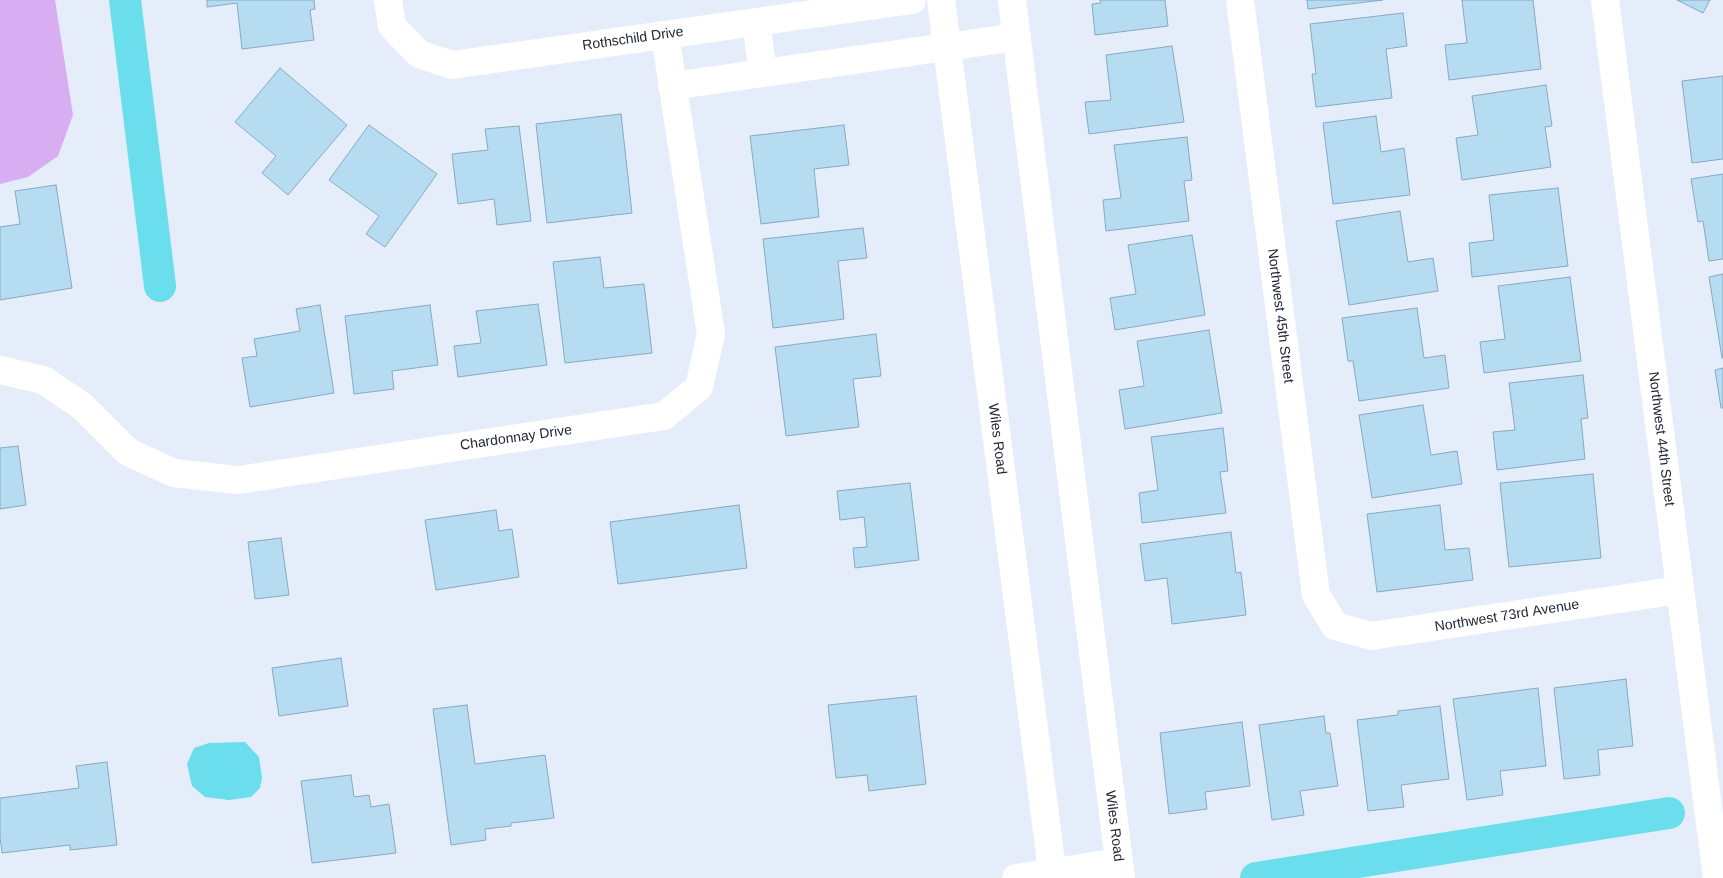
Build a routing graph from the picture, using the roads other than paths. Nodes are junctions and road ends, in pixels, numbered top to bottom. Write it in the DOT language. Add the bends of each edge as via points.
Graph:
graph roads {
  1 [pos="388,0"];
  2 [pos="912,0"];
  3 [pos="940,0"];
  4 [pos="1012,0"];
  5 [pos="1240,0"];
  6 [pos="1605,0"];
  7 [pos="756,22"];
  8 [pos="665,35"];
  9 [pos="1017,37"];
  10 [pos="947,47"];
  11 [pos="762,73"];
  12 [pos="672,86"];
  13 [pos="0,370"];
  14 [pos="1680,590"];
  15 [pos="1335,626"];
  16 [pos="1120,870"];
  17 [pos="1053,875"];
  18 [pos="1016,878"];
  19 [pos="1717,878"];
  1 -- 8 [label="street, Rothschild Drive" via="392,26 419,54 452,65"];
  2 -- 7 [label="street, Rothschild Drive"];
  3 -- 10 [label="street, Wiles Road"];
  4 -- 9 [label="street, Wiles Road"];
  5 -- 15 [label="street, Northwest 45th Street" via="1316,594"];
  6 -- 14 [label="street, Northwest 44th Street"];
  7 -- 8 [label="street, Rothschild Drive"];
  7 -- 11 [label="street"];
  8 -- 12 [label="street, Chardonnay Drive"];
  9 -- 10 [label="street"];
  9 -- 16 [label="street, Wiles Road"];
  10 -- 11 [label="street"];
  10 -- 17 [label="street, Wiles Road"];
  11 -- 12 [label="street"];
  12 -- 13 [label="street, Chardonnay Drive" via="712,334 699,387 664,416 238,480 174,473 128,452 82,406 43,380"];
  14 -- 15 [label="street, Northwest 73rd Avenue" via="1371,636"];
  14 -- 19 [label="street, Northwest 44th Street"];
  16 -- 17 [label="street"];
  17 -- 18 [label="street"];
}
